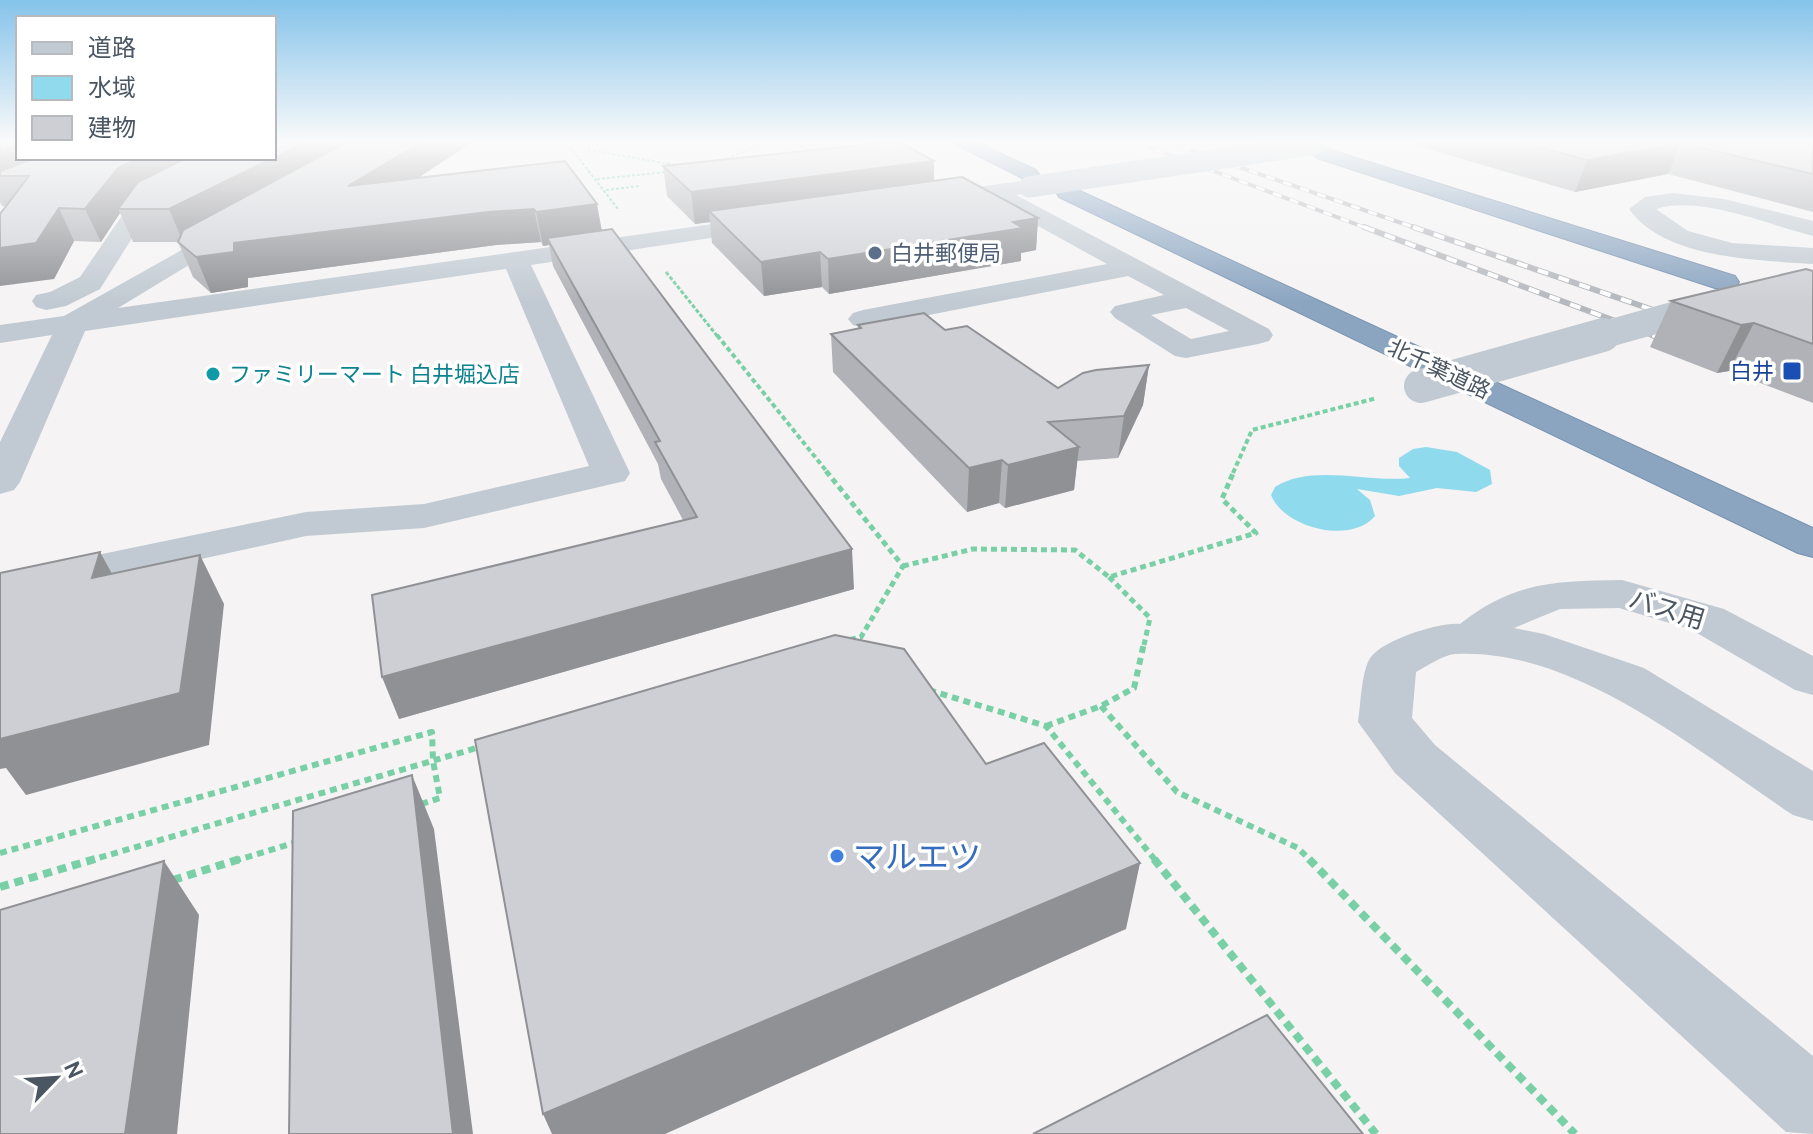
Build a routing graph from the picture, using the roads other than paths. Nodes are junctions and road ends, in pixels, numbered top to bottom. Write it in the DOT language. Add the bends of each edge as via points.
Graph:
graph roads {
  1 [pos="159,196"];
  2 [pos="965,196"];
  3 [pos="1000,196"];
  4 [pos="1075,196"];
  5 [pos="1467,196"];
  6 [pos="147,202"];
  7 [pos="194,204"];
  8 [pos="907,204"];
  9 [pos="243,207"];
  10 [pos="797,219"];
  11 [pos="1813,229"];
  12 [pos="1813,256"];
  13 [pos="515,259"];
  14 [pos="1133,267"];
  15 [pos="1725,282"];
  16 [pos="1758,291"];
  17 [pos="1192,298"];
  18 [pos="28,304"];
  19 [pos="863,319"];
  20 [pos="73,323"];
  21 [pos="0,334"];
  22 [pos="1421,386"];
  23 [pos="0,482"];
  24 [pos="1813,544"];
  25 [pos="0,589"];
  26 [pos="1471,640"];
  27 [pos="1813,678"];
  28 [pos="1813,799"];
  29 [pos="1813,1105"];
  1 -- 6 [label="street"];
  2 -- 8 [label="street"];
  3 -- 14 [label="street"];
  4 -- 24 [label="highway, 北千葉道路"];
  5 -- 15 [label="highway"];
  6 -- 7 [label="street"];
  6 -- 18 [label="street" via="90,283 56,300"];
  9 -- 20 [label="street"];
  10 -- 13 [label="street"];
  11 -- 12 [label="street" via="1716,203 1656,200 1640,209 1679,236 1731,251"];
  13 -- 20 [label="street"];
  13 -- 25 [label="street" via="611,473 424,516 306,524"];
  14 -- 17 [label="street"];
  14 -- 19 [label="street"];
  16 -- 22 [label="street, bridge"];
  20 -- 21 [label="street"];
  20 -- 23 [label="street"];
  26 -- 27 [label="street, バス用" via="1498,617 1553,595 1622,594 1707,619"];
  26 -- 28 [label="street" via="1527,645 1626,680"];
  26 -- 29 [label="street" via="1446,638 1392,663 1385,722 1415,759"];
}
